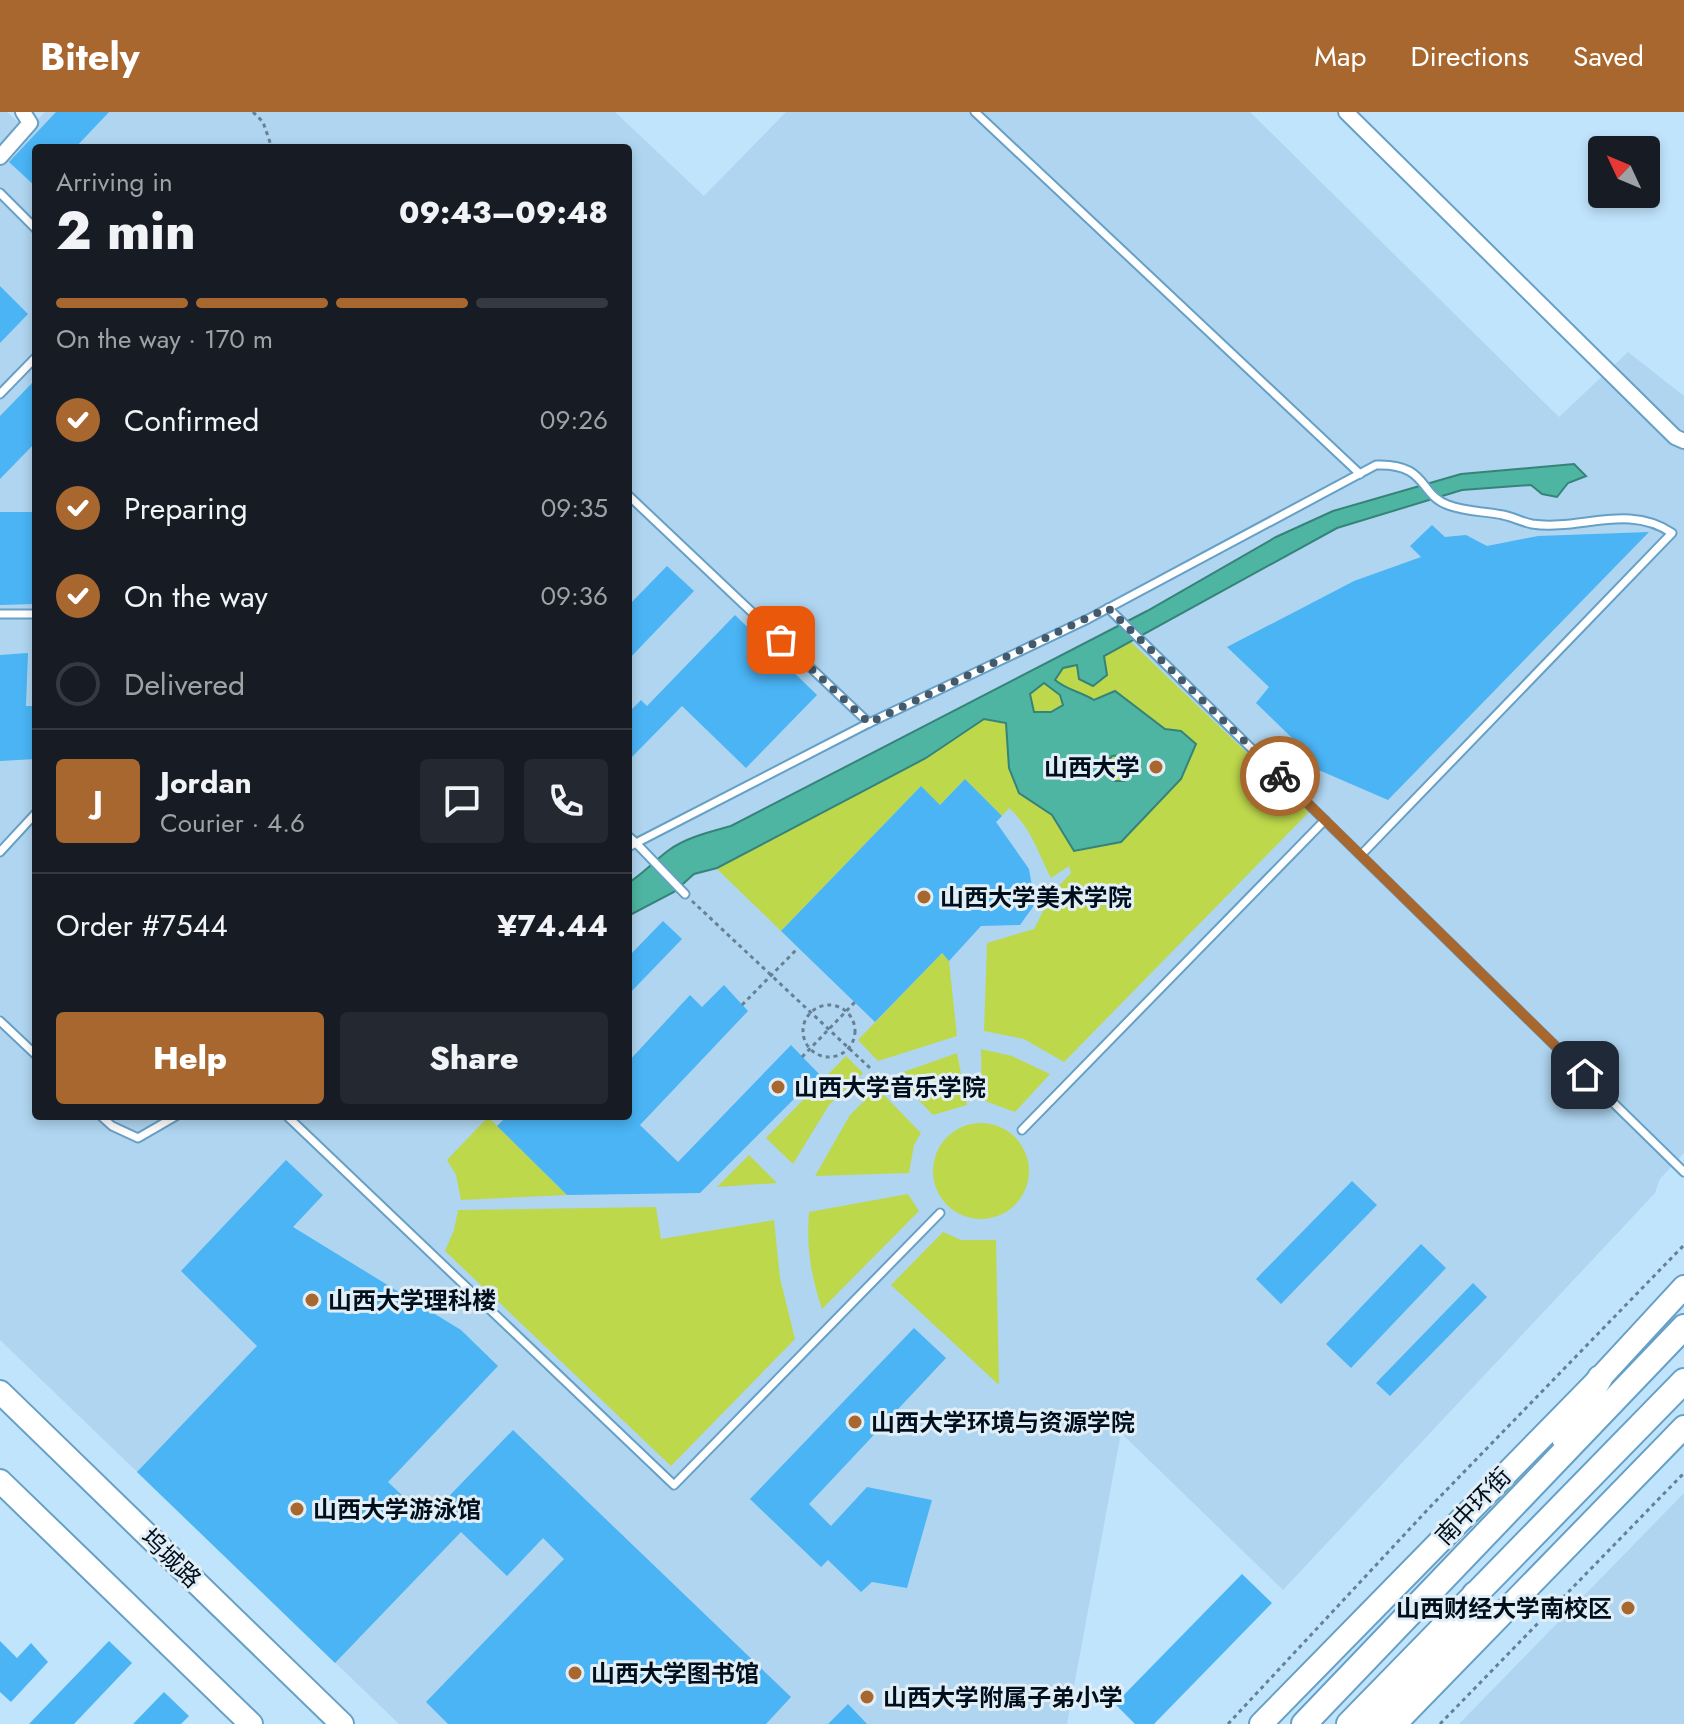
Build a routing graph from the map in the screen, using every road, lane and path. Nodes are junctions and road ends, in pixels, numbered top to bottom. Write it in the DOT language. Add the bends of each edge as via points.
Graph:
graph roads {
  1 [pos="23,112"];
  2 [pos="253,112"];
  3 [pos="975,112"];
  4 [pos="1346,112"];
  5 [pos="271,144"];
  6 [pos="0,157"];
  7 [pos="0,193"];
  8 [pos="32,225"];
  9 [pos="32,361"];
  10 [pos="0,394"];
  11 [pos="1684,441"];
  12 [pos="1360,474"];
  13 [pos="632,499"];
  14 [pos="1108,608"];
  15 [pos="0,614"];
  16 [pos="32,614"];
  17 [pos="869,723"];
  18 [pos="32,817"];
  19 [pos="1325,820"];
  20 [pos="632,840"];
  21 [pos="636,843"];
  22 [pos="632,845"];
  23 [pos="0,852"];
  24 [pos="1361,855"];
  25 [pos="685,894"];
  26 [pos="798,948"];
  27 [pos="855,1002"];
  28 [pos="742,1005"];
  29 [pos="846,1012"];
  30 [pos="0,1021"];
  31 [pos="810,1048"];
  32 [pos="32,1051"];
  33 [pos="802,1057"];
  34 [pos="870,1068"];
  35 [pos="105,1120"];
  36 [pos="169,1120"];
  37 [pos="291,1120"];
  38 [pos="1022,1130"];
  39 [pos="1684,1172"];
  40 [pos="940,1213"];
  41 [pos="1684,1245"];
  42 [pos="1684,1287"];
  43 [pos="1684,1327"];
  44 [pos="1600,1378"];
  45 [pos="1684,1381"];
  46 [pos="0,1392"];
  47 [pos="1684,1427"];
  48 [pos="1684,1473"];
  49 [pos="1539,1479"];
  50 [pos="0,1481"];
  51 [pos="1470,1551"];
  52 [pos="1476,1592"];
  53 [pos="251,1724"];
  54 [pos="342,1724"];
  55 [pos="1228,1724"];
  56 [pos="1261,1724"];
  57 [pos="1286,1724"];
  58 [pos="1304,1724"];
  59 [pos="1349,1724"];
  60 [pos="1374,1724"];
  61 [pos="1395,1724"];
  62 [pos="1440,1724"];
  1 -- 6 [label="street" via="30,123"];
  2 -- 5 [label="path"];
  3 -- 12 [label="lane"];
  4 -- 11 [label="street"];
  7 -- 8 [label="lane"];
  9 -- 10 [label="lane"];
  12 -- 14 [label="lane"];
  12 -- 24 [label="lane" via="1376,465 1396,464 1419,477 1444,504 1534,524 1633,517 1672,533"];
  13 -- 17 [label="lane"];
  14 -- 17 [label="lane"];
  14 -- 19 [label="lane"];
  15 -- 16 [label="lane"];
  17 -- 21 [label="lane"];
  18 -- 23 [label="lane"];
  19 -- 24 [label="lane"];
  19 -- 38 [label="lane"];
  20 -- 21 [label="lane"];
  21 -- 22 [label="lane"];
  21 -- 25 [label="lane"];
  24 -- 39 [label="lane"];
  25 -- 34 [label="path"];
  26 -- 28 [label="path, bridge"];
  27 -- 29 [label="path, bridge"];
  29 -- 31 [label="path, bridge"];
  29 -- 31 [label="path, bridge" via="833,1005 810,1014 803,1030"];
  29 -- 31 [label="path, bridge" via="855,1033 845,1051 829,1057"];
  30 -- 32 [label="lane"];
  31 -- 33 [label="path, bridge"];
  35 -- 36 [label="lane" via="138,1138"];
  37 -- 40 [label="lane" via="674,1485"];
  41 -- 55 [label="path"];
  42 -- 44 [label="main road, 南中环街"];
  43 -- 49 [label="highway"];
  44 -- 49 [label="highway"];
  44 -- 56 [label="main road, 南中环街"];
  45 -- 52 [label="highway"];
  46 -- 54 [label="main road, 坞城路"];
  47 -- 61 [label="main road"];
  48 -- 62 [label="path"];
  49 -- 51 [label="highway"];
  50 -- 53 [label="main road"];
  51 -- 57 [label="highway" via="1441,1561"];
  51 -- 58 [label="highway"];
  52 -- 59 [label="highway"];
  52 -- 60 [label="highway" via="1467,1627"];
}
